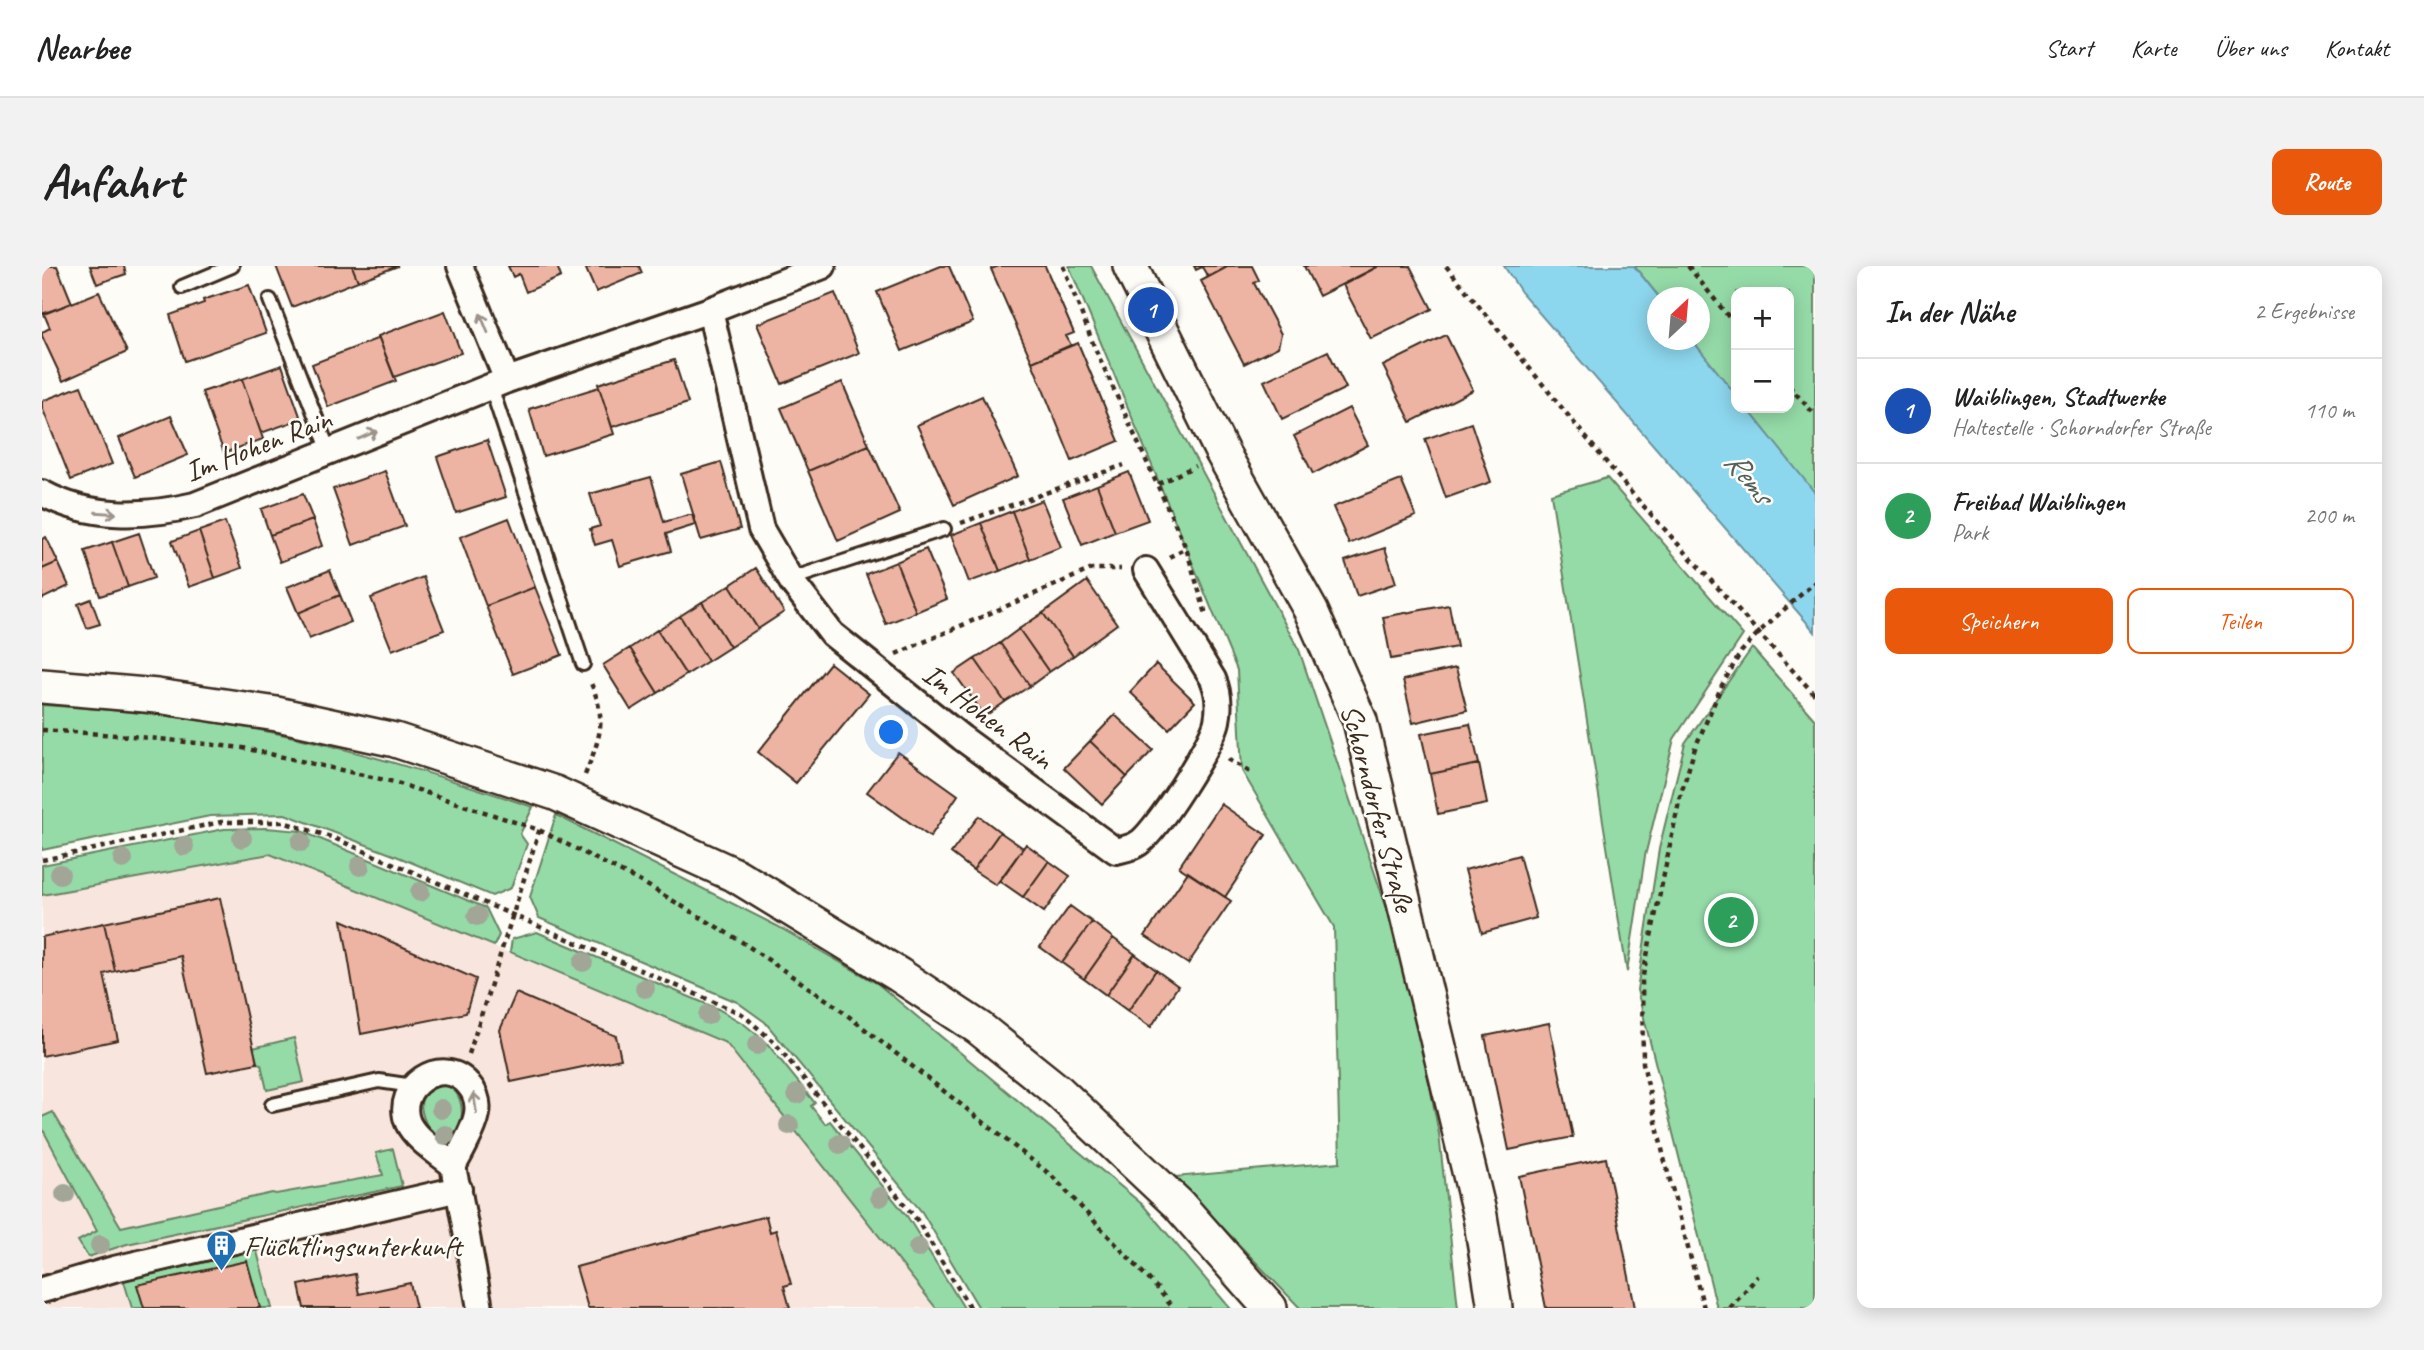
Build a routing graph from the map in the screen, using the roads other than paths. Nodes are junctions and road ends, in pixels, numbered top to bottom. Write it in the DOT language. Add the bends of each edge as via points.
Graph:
graph roads {
  1 [pos="232,266"];
  2 [pos="460,266"];
  3 [pos="822,266"];
  4 [pos="1130,266"];
  5 [pos="182,287"];
  6 [pos="270,300"];
  7 [pos="710,310"];
  8 [pos="499,383"];
  9 [pos="329,451"];
  10 [pos="42,493"];
  11 [pos="944,529"];
  12 [pos="1146,570"];
  13 [pos="791,579"];
  14 [pos="583,664"];
  15 [pos="42,686"];
  16 [pos="413,1086"];
  17 [pos="272,1105"];
  18 [pos="457,1178"];
  19 [pos="42,1290"];
  20 [pos="480,1308"];
  21 [pos="1270,1308"];
  22 [pos="1495,1308"];
  1 -- 5 [label="lane"];
  8 -- 2 [label="street, one-way"];
  3 -- 7 [label="street, Im Hohen Rain"];
  4 -- 22 [label="main road, Schorndorfer Straße" via="1222,452 1311,611 1360,721 1480,1216"];
  6 -- 9 [label="lane"];
  7 -- 8 [label="street, Im Hohen Rain"];
  7 -- 13 [label="street, Im Hohen Rain" via="761,529"];
  9 -- 8 [label="street, Im Hohen Rain, one-way"];
  8 -- 14 [label="lane"];
  10 -- 9 [label="street, Im Hohen Rain, one-way" via="91,512 160,513 195,505"];
  11 -- 13 [label="lane"];
  12 -- 13 [label="street, Im Hohen Rain" via="1213,679 1219,695 1217,723 1203,755 1139,844 1116,851 962,738 832,634"];
  15 -- 21 [label="main road" via="157,696 277,714 395,740 555,793 737,876 979,1027 1059,1093 1178,1204"];
  16 -- 17 [label="lane" via="379,1081"];
  16 -- 18 [label="street" via="405,1109 408,1122"];
  18 -- 16 [label="street, one-way" via="478,1112 473,1090 462,1078 445,1072 423,1077"];
  18 -- 19 [label="street"];
  18 -- 20 [label="street"];
}
